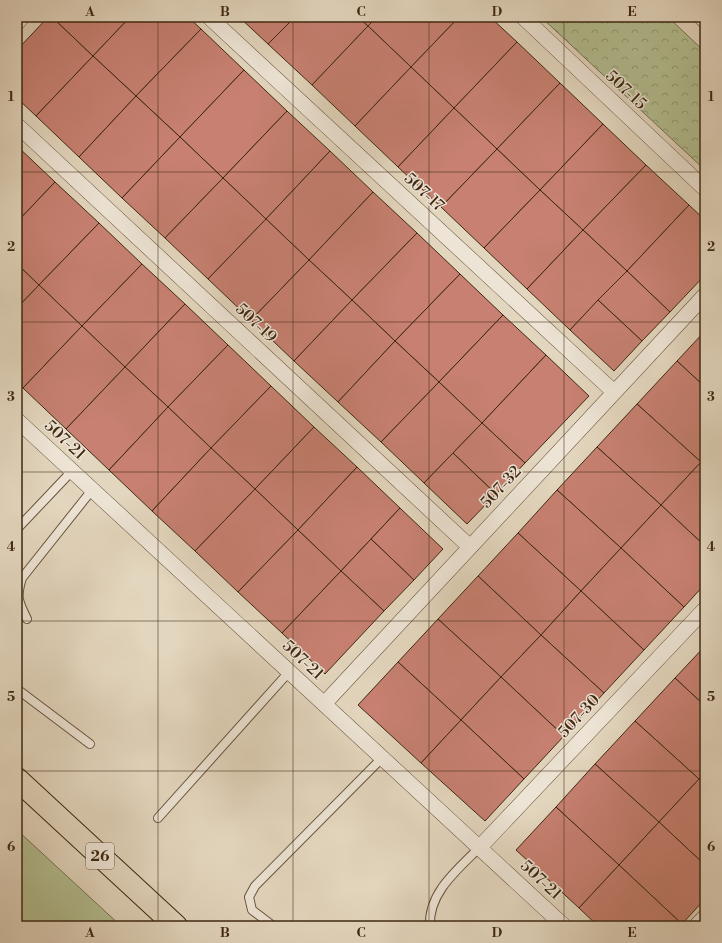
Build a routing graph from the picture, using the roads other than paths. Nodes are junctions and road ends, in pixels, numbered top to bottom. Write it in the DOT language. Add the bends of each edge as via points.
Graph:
graph roads {
  1 [pos="22,17"];
  2 [pos="209,17"];
  3 [pos="523,17"];
  4 [pos="701,17"];
  5 [pos="705,21"];
  6 [pos="17,23"];
  7 [pos="17,125"];
  8 [pos="705,189"];
  9 [pos="705,295"];
  10 [pos="614,392"];
  11 [pos="17,420"];
  12 [pos="72,471"];
  13 [pos="92,490"];
  14 [pos="17,529"];
  15 [pos="470,547"];
  16 [pos="705,609"];
  17 [pos="27,619"];
  18 [pos="289,672"];
  19 [pos="17,689"];
  20 [pos="324,704"];
  21 [pos="90,744"];
  22 [pos="382,758"];
  23 [pos="21,782"];
  24 [pos="158,818"];
  25 [pos="479,848"];
  26 [pos="705,917"];
  27 [pos="176,926"];
  28 [pos="273,926"];
  29 [pos="430,926"];
  30 [pos="564,926"];
  31 [pos="696,926"];
  1 -- 6 [label="street"];
  2 -- 10 [label="street, 507-17"];
  3 -- 8 [label="street, 507-15"];
  4 -- 5 [label="street"];
  7 -- 15 [label="street, 507-19"];
  9 -- 10 [label="street, 507-32"];
  10 -- 15 [label="street, 507-32"];
  11 -- 12 [label="street, 507-21"];
  12 -- 13 [label="street, 507-21"];
  12 -- 14 [label="lane"];
  13 -- 17 [label="lane" via="22,578 18,592"];
  13 -- 18 [label="street, 507-21"];
  15 -- 20 [label="street, 507-32"];
  16 -- 25 [label="street, 507-30"];
  18 -- 20 [label="street, 507-21"];
  18 -- 24 [label="lane"];
  19 -- 21 [label="lane"];
  20 -- 22 [label="street, 507-21"];
  22 -- 25 [label="street, 507-21"];
  22 -- 28 [label="lane" via="255,886 249,897 252,910"];
  23 -- 27 [label="highway, 26"];
  25 -- 29 [label="lane" via="447,880 437,896 429,918"];
  25 -- 30 [label="street, 507-21"];
  26 -- 31 [label="street"];
}
